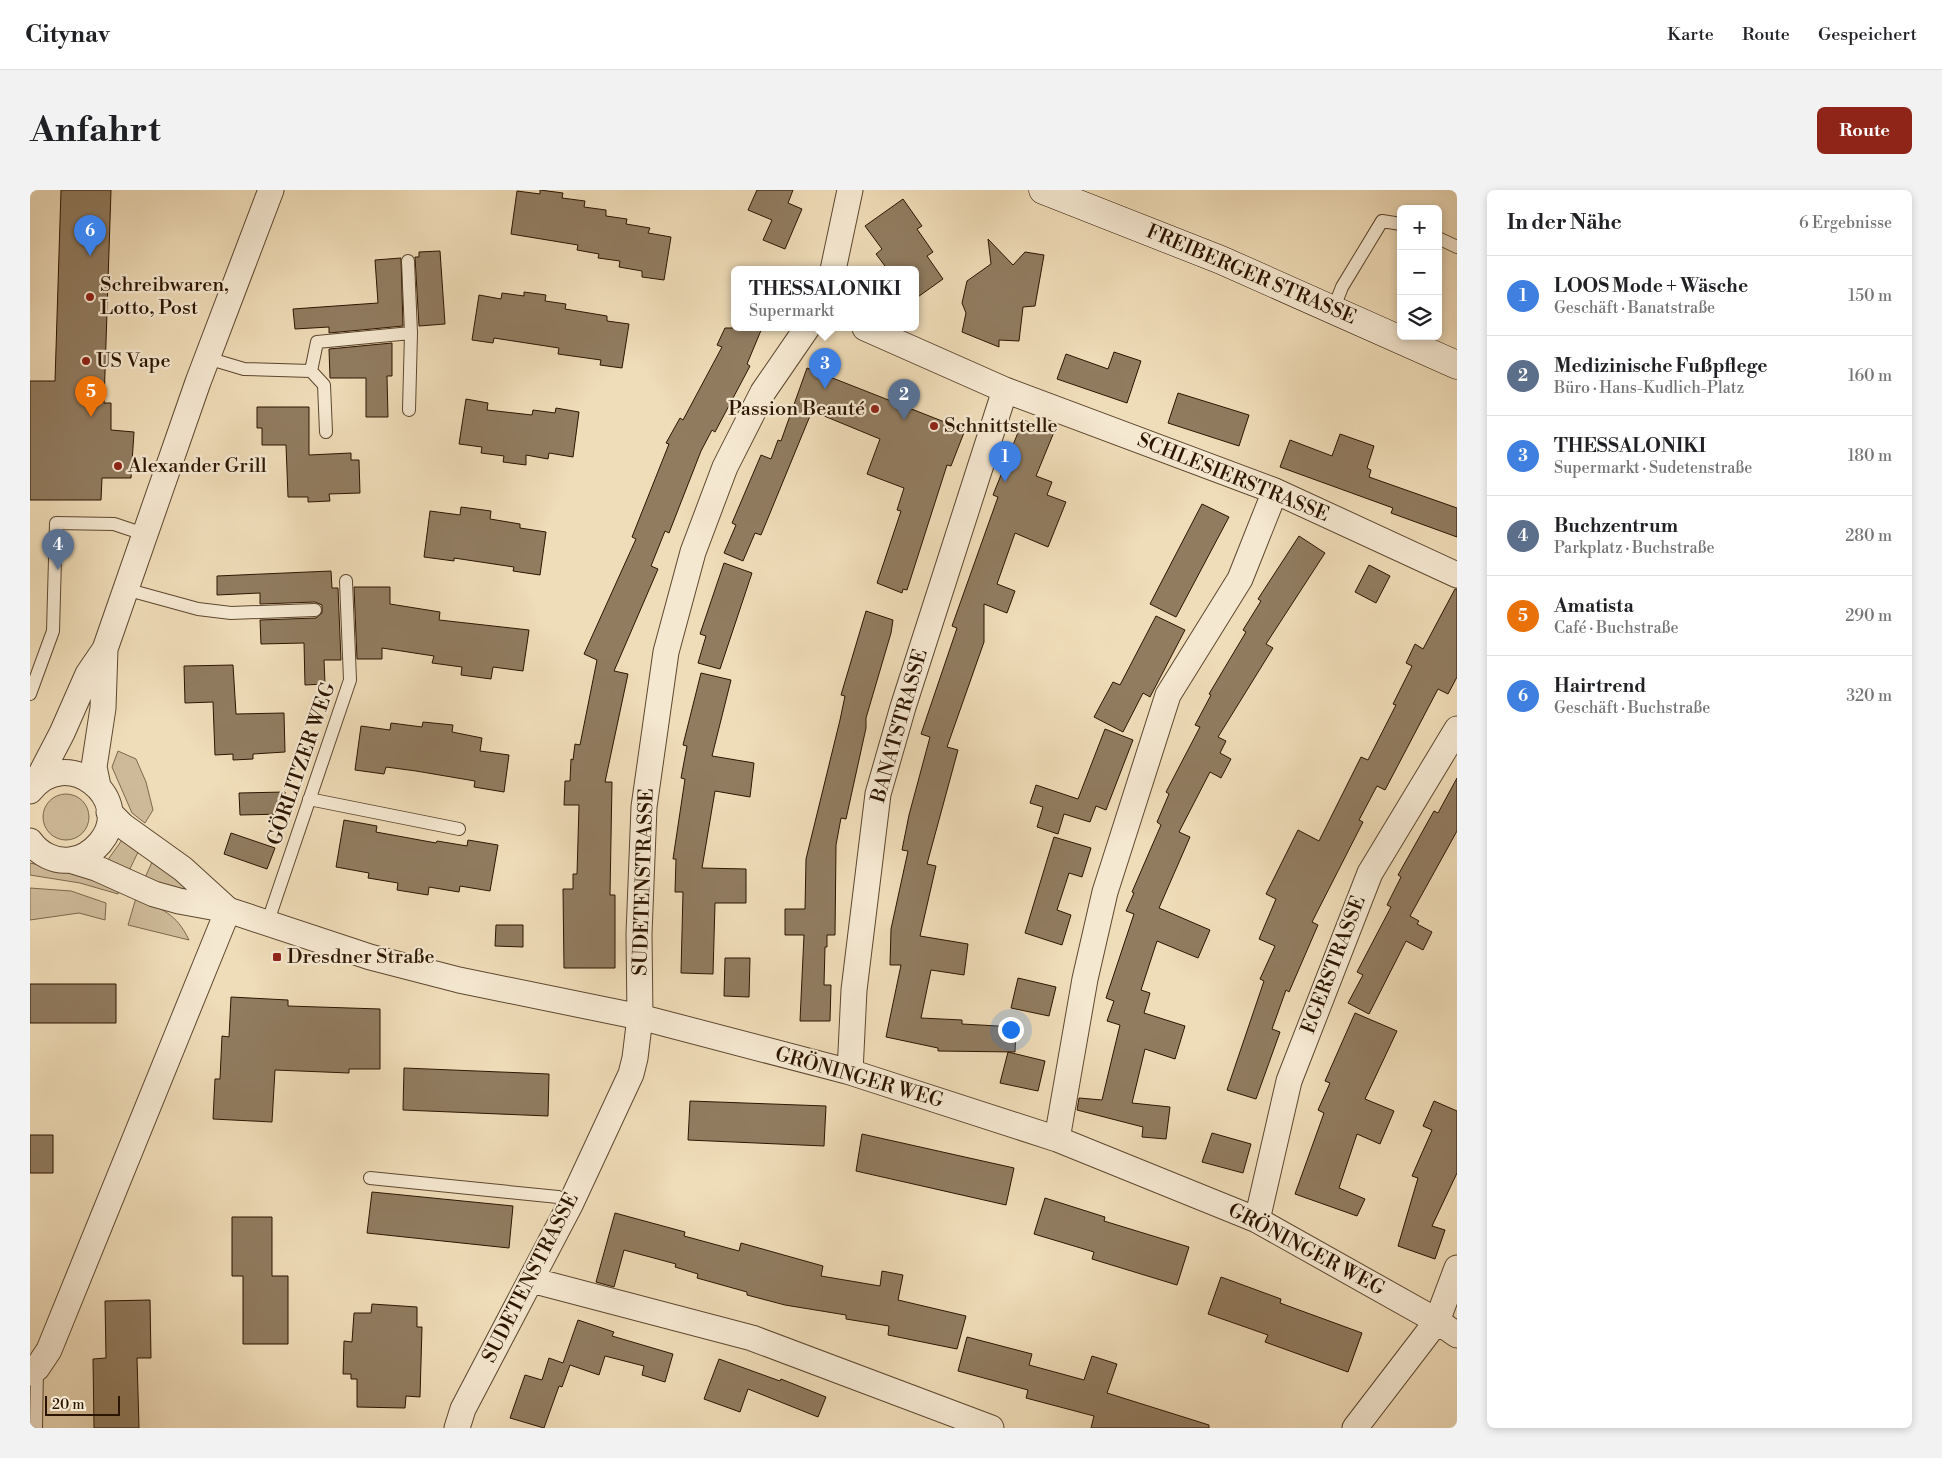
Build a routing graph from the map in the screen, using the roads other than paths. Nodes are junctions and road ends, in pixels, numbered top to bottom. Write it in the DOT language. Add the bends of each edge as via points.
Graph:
graph roads {
  1 [pos="271,190"];
  2 [pos="850,190"];
  3 [pos="1043,190"];
  4 [pos="1397,224"];
  5 [pos="1442,240"];
  6 [pos="1457,247"];
  7 [pos="408,261"];
  8 [pos="834,266"];
  9 [pos="1333,310"];
  10 [pos="805,331"];
  11 [pos="872,331"];
  12 [pos="410,333"];
  13 [pos="208,358"];
  14 [pos="1457,364"];
  15 [pos="311,371"];
  16 [pos="1005,390"];
  17 [pos="409,410"];
  18 [pos="326,432"];
  19 [pos="1275,491"];
  20 [pos="144,534"];
  21 [pos="1457,575"];
  22 [pos="346,581"];
  23 [pos="124,589"];
  24 [pos="316,610"];
  25 [pos="105,649"];
  26 [pos="30,694"];
  27 [pos="1457,729"];
  28 [pos="98,786"];
  29 [pos="32,788"];
  30 [pos="309,799"];
  31 [pos="109,812"];
  32 [pos="459,829"];
  33 [pos="35,851"];
  34 [pos="70,860"];
  35 [pos="228,910"];
  36 [pos="267,924"];
  37 [pos="640,1017"];
  38 [pos="850,1072"];
  39 [pos="1057,1139"];
  40 [pos="370,1178"];
  41 [pos="570,1205"];
  42 [pos="1258,1220"];
  43 [pos="1457,1268"];
  44 [pos="531,1280"];
  45 [pos="1447,1328"];
  46 [pos="33,1370"];
  47 [pos="36,1428"];
  48 [pos="457,1428"];
  49 [pos="991,1428"];
  50 [pos="1354,1428"];
  1 -- 13 [label="street"];
  2 -- 8 [label="street"];
  3 -- 9 [label="main road, FREIBERGER STRASSE" via="1222,260"];
  4 -- 9 [label="lane" via="1382,222 1342,286"];
  5 -- 6 [label="lane"];
  7 -- 12 [label="lane"];
  9 -- 14 [label="main road, FREIBERGER STRASSE"];
  10 -- 37 [label="street, SUDETENSTRASSE" via="763,392 725,467 693,552 666,652 644,808 639,934"];
  11 -- 16 [label="street, SCHLESIERSTRASSE"];
  12 -- 15 [label="lane" via="317,342"];
  12 -- 17 [label="lane"];
  13 -- 15 [label="lane" via="244,369"];
  13 -- 20 [label="street"];
  15 -- 18 [label="lane" via="324,385"];
  16 -- 19 [label="street, SCHLESIERSTRASSE"];
  16 -- 38 [label="street, BANATSTRASSE" via="903,706 878,794 854,990"];
  19 -- 21 [label="street, SCHLESIERSTRASSE"];
  19 -- 39 [label="street" via="1240,579 1168,695 1105,892"];
  20 -- 23 [label="street"];
  20 -- 26 [label="lane" via="114,524 56,523 53,631"];
  22 -- 30 [label="lane, GÖRLITZER WEG" via="350,680"];
  23 -- 24 [label="lane" via="198,609 231,613"];
  23 -- 25 [label="street"];
  25 -- 28 [label="street, GRÖNINGER WEG" via="103,708 94,767"];
  25 -- 29 [label="street" via="88,674 62,733"];
  27 -- 42 [label="street, EGERSTRASSE" via="1370,873 1289,1081"];
  28 -- 29 [label="street" via="86,777 72,773 52,775"];
  28 -- 31 [label="street, GRÖNINGER WEG" via="106,798"];
  30 -- 32 [label="lane"];
  30 -- 36 [label="lane, GÖRLITZER WEG"];
  31 -- 34 [label="street" via="109,826 103,839 83,857"];
  31 -- 35 [label="street, GRÖNINGER WEG" via="123,826 183,869"];
  33 -- 34 [label="street, GRÖNINGER WEG"];
  34 -- 35 [label="street, GRÖNINGER WEG" via="154,894"];
  35 -- 36 [label="street, GRÖNINGER WEG"];
  35 -- 46 [label="street" via="49,1350"];
  36 -- 37 [label="street, GRÖNINGER WEG" via="370,957 459,980"];
  37 -- 38 [label="street, GRÖNINGER WEG"];
  37 -- 41 [label="street, SUDETENSTRASSE" via="630,1074"];
  38 -- 39 [label="street, GRÖNINGER WEG"];
  39 -- 42 [label="street, GRÖNINGER WEG"];
  40 -- 41 [label="lane" via="558,1197"];
  41 -- 44 [label="street, SUDETENSTRASSE"];
  42 -- 45 [label="street, GRÖNINGER WEG"];
  43 -- 45 [label="street"];
  44 -- 48 [label="street, SUDETENSTRASSE" via="463,1409"];
  44 -- 49 [label="street" via="752,1338"];
  45 -- 50 [label="street"];
  46 -- 47 [label="lane"];
}
